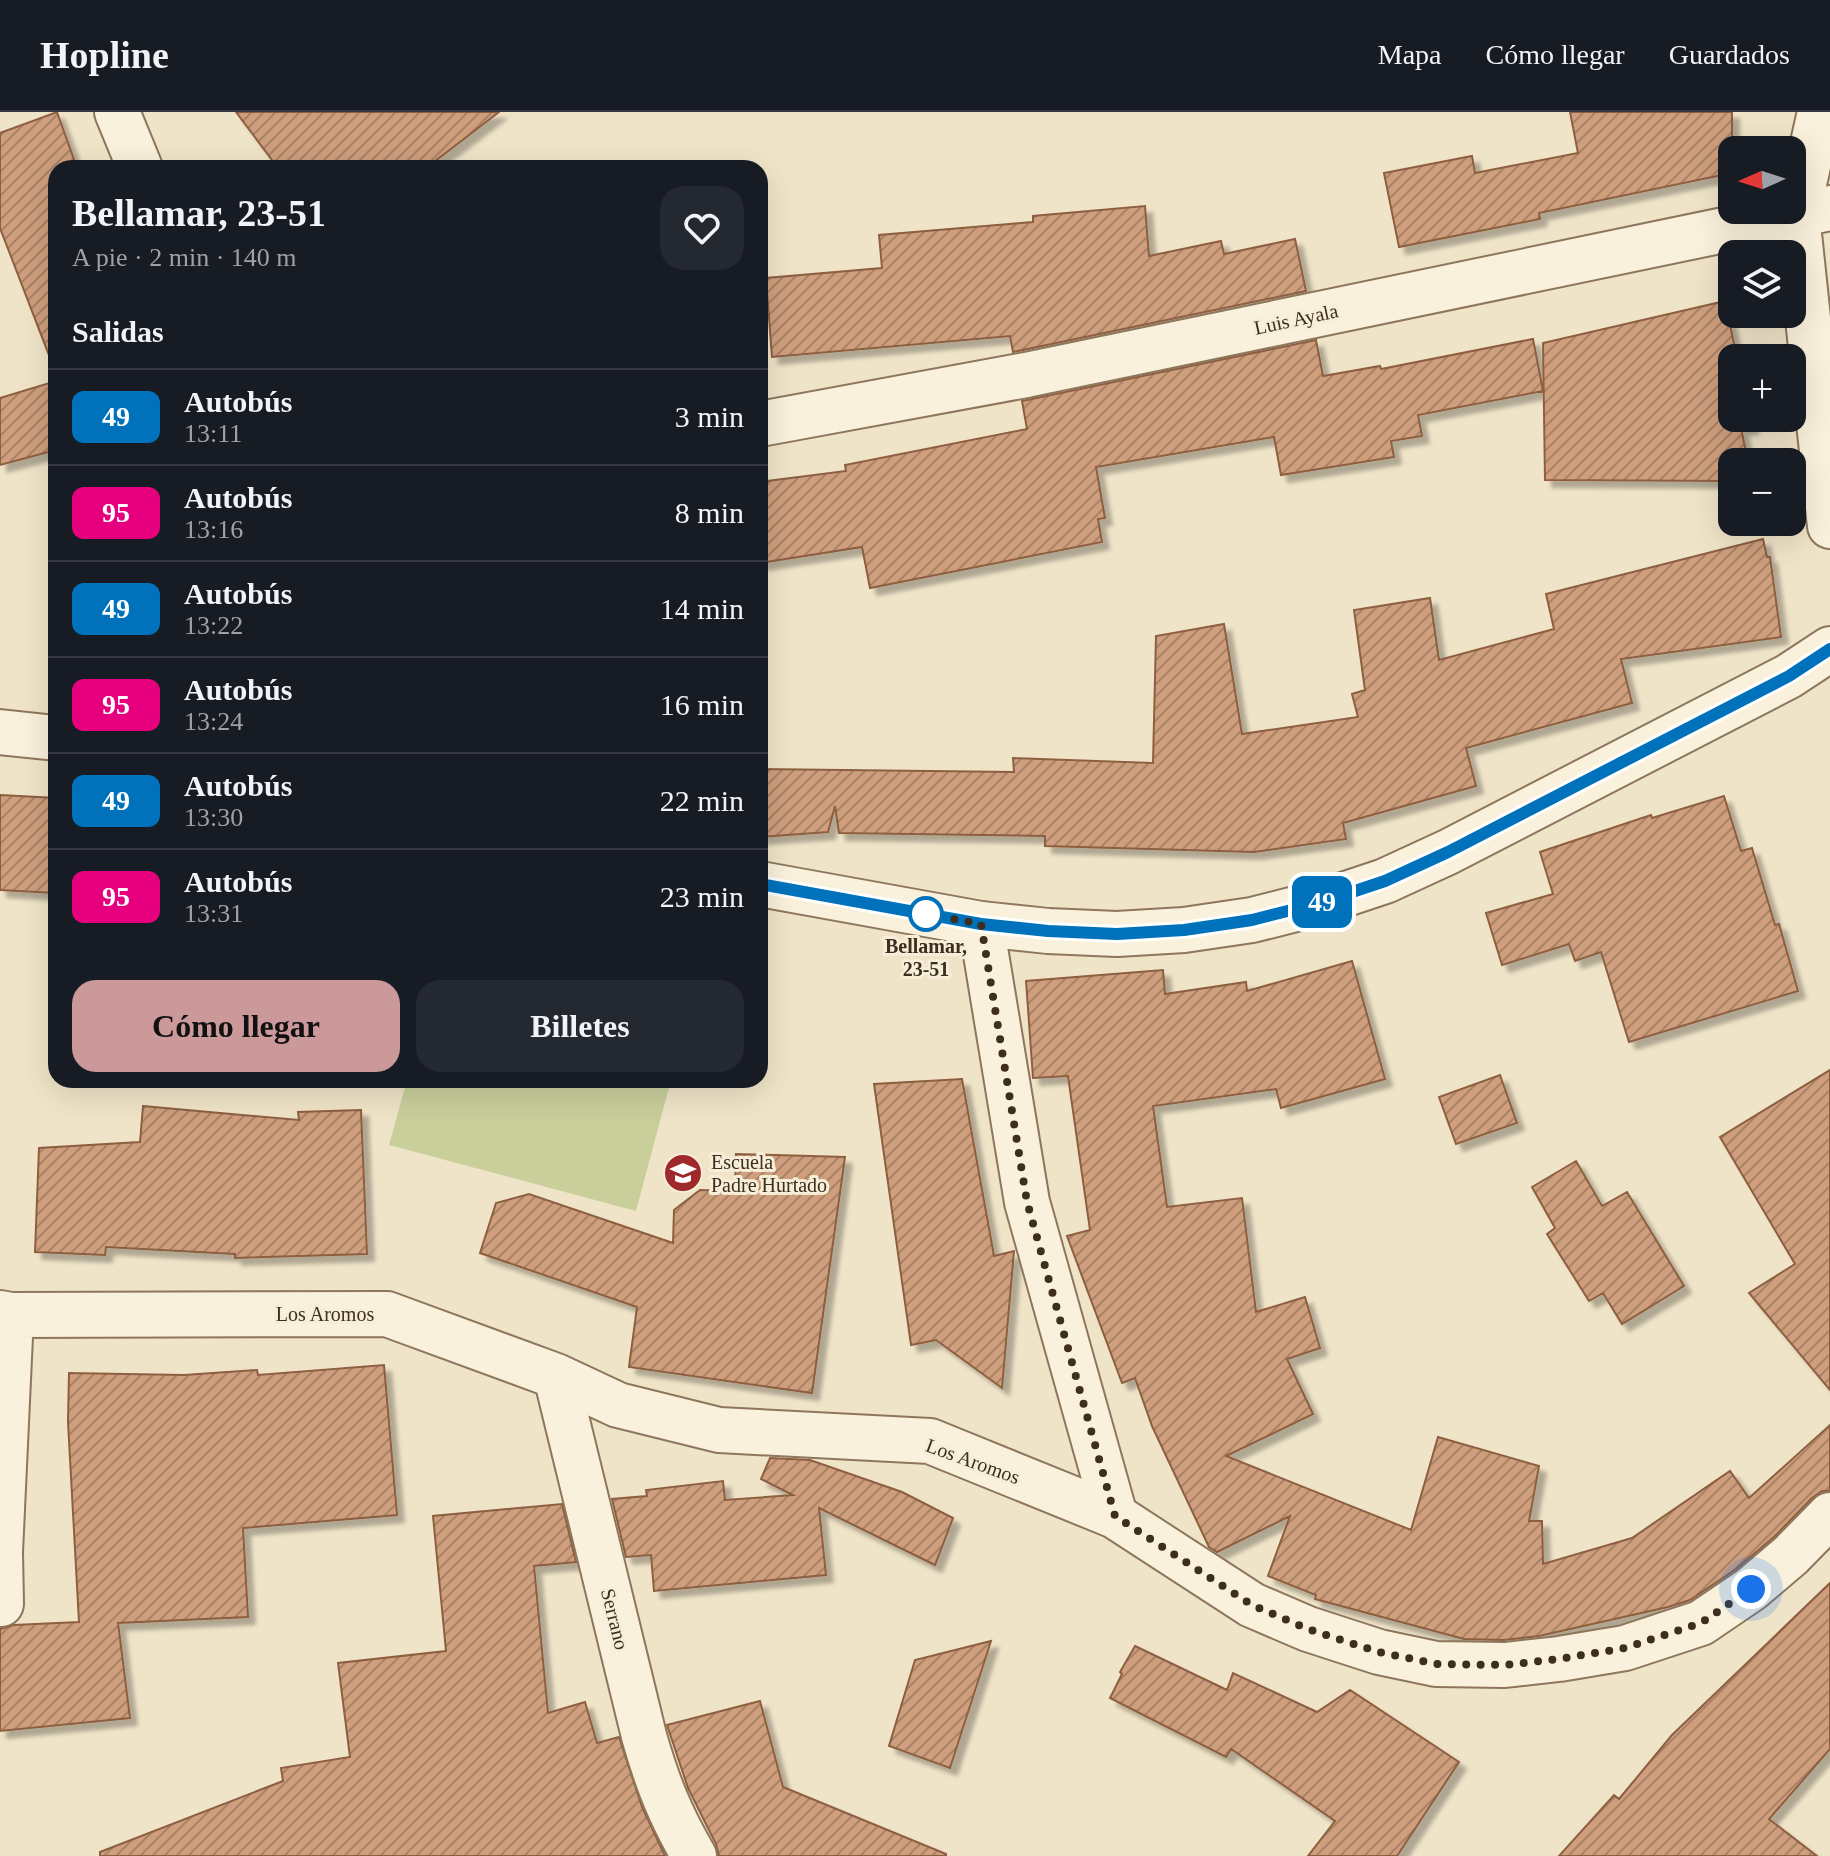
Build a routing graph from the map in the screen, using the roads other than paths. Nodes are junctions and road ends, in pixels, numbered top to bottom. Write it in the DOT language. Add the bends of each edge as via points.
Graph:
graph roads {
  1 [pos="117,112"];
  2 [pos="1820,112"];
  3 [pos="137,160"];
  4 [pos="1814,212"];
  5 [pos="768,423"];
  6 [pos="1830,526"];
  7 [pos="1830,649"];
  8 [pos="0,732"];
  9 [pos="48,737"];
  10 [pos="768,885"];
  11 [pos="981,924"];
  12 [pos="5,1314"];
  13 [pos="556,1376"];
  14 [pos="1830,1515"];
  15 [pos="1115,1516"];
  16 [pos="1,1604"];
  17 [pos="694,1856"];
  1 -- 3 [label="street"];
  2 -- 4 [label="street"];
  4 -- 5 [label="street, Luis Ayala" via="1026,375"];
  4 -- 6 [label="street"];
  7 -- 11 [label="street" via="1789,676 1448,852 1319,903 1184,930 1117,934"];
  8 -- 9 [label="street"];
  10 -- 11 [label="street"];
  11 -- 15 [label="street" via="1027,1202"];
  12 -- 13 [label="street, Los Aromos" via="387,1314"];
  12 -- 16 [label="street"];
  13 -- 15 [label="street, Los Aromos" via="618,1405 719,1430 930,1441"];
  13 -- 17 [label="street, Serrano" via="652,1764"];
  14 -- 15 [label="street, Los Aromos" via="1751,1589 1701,1623 1625,1648 1505,1665 1436,1664 1308,1629 1252,1605"];
}
